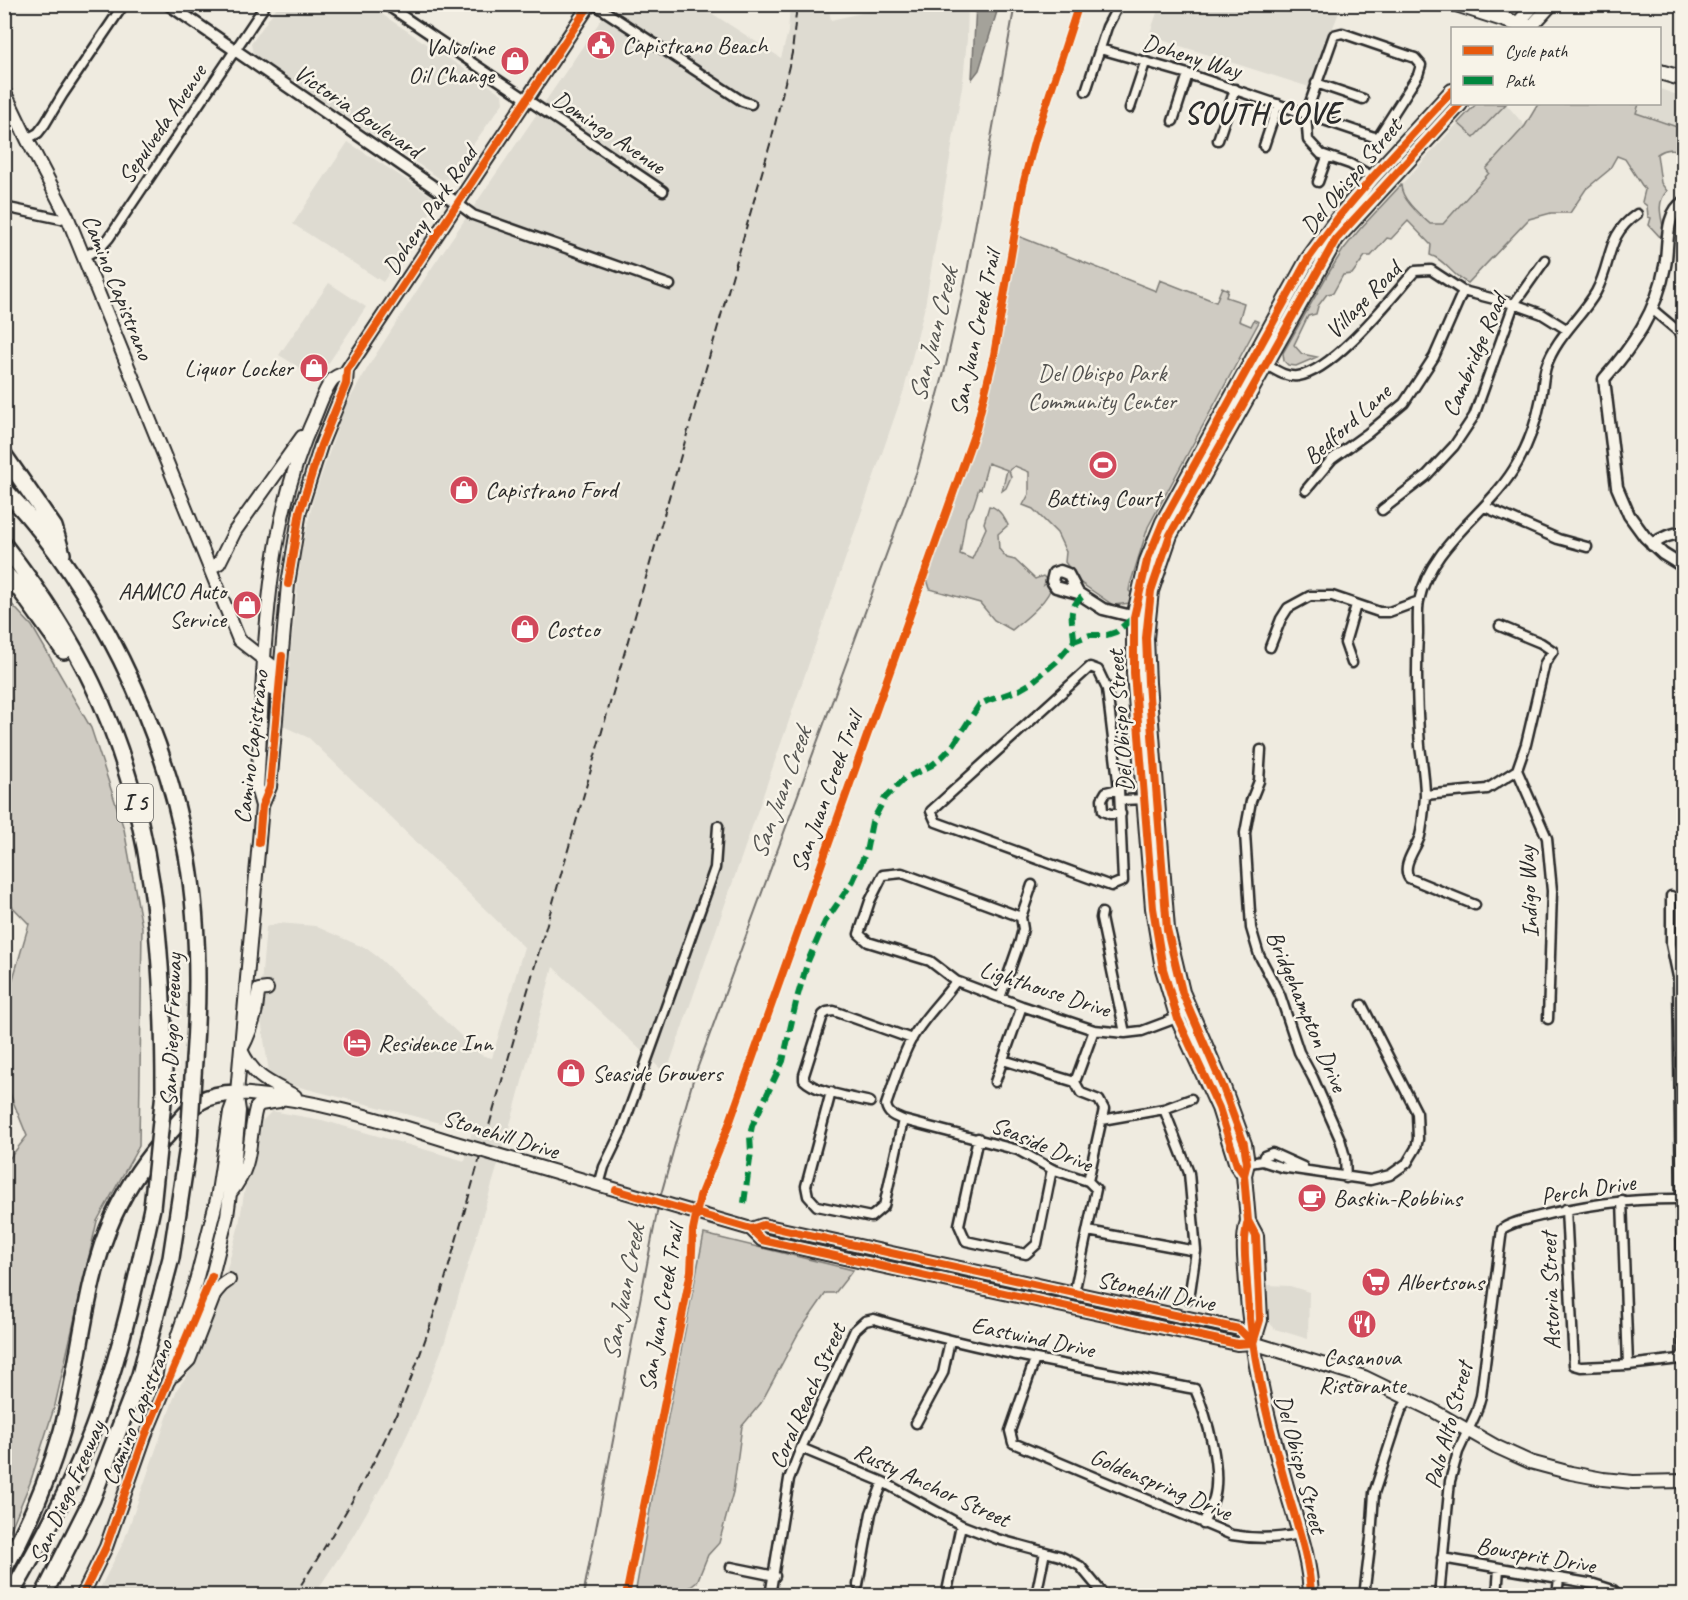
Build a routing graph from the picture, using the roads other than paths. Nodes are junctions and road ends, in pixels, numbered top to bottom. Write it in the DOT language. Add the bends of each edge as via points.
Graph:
graph roads {
  1 [pos="124,4"];
  2 [pos="168,4"];
  3 [pos="266,4"];
  4 [pos="385,4"];
  5 [pos="590,4"];
  6 [pos="594,4"];
  7 [pos="1119,4"];
  8 [pos="1456,4"];
  9 [pos="1535,4"];
  10 [pos="1552,4"];
  11 [pos="1524,27"];
  12 [pos="1100,49"];
  13 [pos="234,51"];
  14 [pos="1146,63"];
  15 [pos="1661,73"];
  16 [pos="1188,74"];
  17 [pos="1683,79"];
  18 [pos="1316,83"];
  19 [pos="1235,89"];
  20 [pos="1086,90"];
  21 [pos="4,91"];
  22 [pos="1451,92"];
  23 [pos="1363,99"];
  24 [pos="526,100"];
  25 [pos="751,104"];
  26 [pos="1278,104"];
  27 [pos="1459,105"];
  28 [pos="1130,108"];
  29 [pos="1306,114"];
  30 [pos="1173,121"];
  31 [pos="27,139"];
  32 [pos="1218,140"];
  33 [pos="1264,146"];
  34 [pos="1328,156"];
  35 [pos="1373,177"];
  36 [pos="1318,182"];
  37 [pos="663,191"];
  38 [pos="1683,202"];
  39 [pos="457,203"];
  40 [pos="4,207"];
  41 [pos="1637,214"];
  42 [pos="67,216"];
  43 [pos="83,257"];
  44 [pos="1545,260"];
  45 [pos="669,285"];
  46 [pos="1463,291"];
  47 [pos="1514,304"];
  48 [pos="1653,310"];
  49 [pos="1566,329"];
  50 [pos="1683,336"];
  51 [pos="1260,362"];
  52 [pos="345,373"];
  53 [pos="311,425"];
  54 [pos="304,441"];
  55 [pos="321,445"];
  56 [pos="4,455"];
  57 [pos="4,489"];
  58 [pos="1306,490"];
  59 [pos="1485,507"];
  60 [pos="1382,510"];
  61 [pos="1683,533"];
  62 [pos="4,545"];
  63 [pos="1652,545"];
  64 [pos="1587,547"];
  65 [pos="64,562"];
  66 [pos="1683,567"];
  67 [pos="210,568"];
  68 [pos="4,572"];
  69 [pos="1078,593"];
  70 [pos="1419,601"];
  71 [pos="1356,605"];
  72 [pos="1141,618"];
  73 [pos="1500,626"];
  74 [pos="1270,647"];
  75 [pos="265,659"];
  76 [pos="1352,663"];
  77 [pos="277,716"];
  78 [pos="1261,750"];
  79 [pos="1517,770"];
  80 [pos="128,772"];
  81 [pos="1119,789"];
  82 [pos="1425,795"];
  83 [pos="1152,798"];
  84 [pos="1120,800"];
  85 [pos="262,806"];
  86 [pos="1121,814"];
  87 [pos="718,826"];
  88 [pos="1032,885"];
  89 [pos="1671,896"];
  90 [pos="1475,905"];
  91 [pos="1102,914"];
  92 [pos="1021,917"];
  93 [pos="248,968"];
  94 [pos="1681,977"];
  95 [pos="956,981"];
  96 [pos="1000,998"];
  97 [pos="1362,1005"];
  98 [pos="1022,1006"];
  99 [pos="1184,1015"];
  100 [pos="1548,1019"];
  101 [pos="1094,1030"];
  102 [pos="1125,1033"];
  103 [pos="912,1039"];
  104 [pos="241,1050"];
  105 [pos="1003,1060"];
  106 [pos="995,1082"];
  107 [pos="1075,1082"];
  108 [pos="831,1092"];
  109 [pos="237,1093"];
  110 [pos="1191,1099"];
  111 [pos="304,1101"];
  112 [pos="870,1102"];
  113 [pos="1164,1109"];
  114 [pos="903,1120"];
  115 [pos="1102,1120"];
  116 [pos="978,1138"];
  117 [pos="1243,1168"];
  118 [pos="1052,1169"];
  119 [pos="1346,1178"];
  120 [pos="1088,1181"];
  121 [pos="599,1185"];
  122 [pos="223,1197"];
  123 [pos="1682,1198"];
  124 [pos="1622,1200"];
  125 [pos="1566,1209"];
  126 [pos="751,1229"];
  127 [pos="1502,1229"];
  128 [pos="1088,1231"];
  129 [pos="1196,1251"];
  130 [pos="212,1276"];
  131 [pos="229,1280"];
  132 [pos="1074,1294"];
  133 [pos="1189,1299"];
  134 [pos="1054,1305"];
  135 [pos="865,1321"];
  136 [pos="950,1340"];
  137 [pos="1253,1343"];
  138 [pos="173,1358"];
  139 [pos="1035,1359"];
  140 [pos="1628,1365"];
  141 [pos="169,1380"];
  142 [pos="1409,1399"];
  143 [pos="916,1423"];
  144 [pos="1468,1431"];
  145 [pos="801,1448"];
  146 [pos="1683,1481"];
  147 [pos="883,1482"];
  148 [pos="1203,1524"];
  149 [pos="961,1525"];
  150 [pos="1299,1534"];
  151 [pos="1045,1552"];
  152 [pos="1442,1558"];
  153 [pos="731,1567"];
  154 [pos="1499,1568"];
  155 [pos="4,1569"];
  156 [pos="775,1576"];
  157 [pos="1559,1578"];
  158 [pos="858,1585"];
  159 [pos="1105,1595"];
  160 [pos="10,1596"];
  161 [pos="43,1596"];
  162 [pos="82,1596"];
  163 [pos="770,1596"];
  164 [pos="946,1596"];
  165 [pos="1036,1596"];
  166 [pos="1311,1596"];
  167 [pos="1364,1596"];
  168 [pos="1439,1596"];
  169 [pos="1497,1596"];
  170 [pos="1557,1596"];
  171 [pos="1620,1596"];
  1 -- 31 [label="street" via="45,124"];
  2 -- 13 [label="street, Victoria Boulevard"];
  3 -- 13 [label="street, Sepulveda Avenue"];
  4 -- 24 [label="street, Domingo Avenue"];
  5 -- 24 [label="main road, Doheny Park Road"];
  6 -- 25 [label="street"];
  7 -- 12 [label="street, Doheny Way"];
  8 -- 11 [label="main road"];
  9 -- 11 [label="main road"];
  10 -- 11 [label="main road"];
  12 -- 14 [label="street, Doheny Way"];
  12 -- 20 [label="street, Doheny Way"];
  13 -- 39 [label="street, Victoria Boulevard"];
  13 -- 43 [label="street, Sepulveda Avenue" via="109,238"];
  14 -- 16 [label="street, Doheny Way"];
  14 -- 28 [label="street"];
  15 -- 17 [label="main road"];
  16 -- 19 [label="street, Doheny Way"];
  16 -- 30 [label="street"];
  18 -- 23 [label="street"];
  18 -- 29 [label="street, Doheny Way"];
  18 -- 29 [label="street, Doheny Way" via="1334,35 1342,33 1415,58 1421,65 1379,136"];
  19 -- 26 [label="street, Doheny Way"];
  19 -- 32 [label="street"];
  21 -- 31 [label="main road, Camino Capistrano"];
  22 -- 35 [label="main road, Del Obispo Street"];
  24 -- 37 [label="street, Domingo Avenue"];
  24 -- 39 [label="main road, Doheny Park Road"];
  26 -- 29 [label="street, Doheny Way"];
  26 -- 33 [label="street"];
  27 -- 51 [label="main road, Del Obispo Street" via="1336,239"];
  29 -- 34 [label="street, Doheny Way" via="1308,140"];
  31 -- 42 [label="main road, Camino Capistrano"];
  34 -- 35 [label="street, Doheny Way"];
  34 -- 36 [label="street"];
  35 -- 51 [label="main road, Del Obispo Street" via="1308,259"];
  38 -- 48 [label="street" via="1671,217 1662,284"];
  39 -- 45 [label="street, Victoria Boulevard" via="473,215"];
  39 -- 52 [label="main road, Doheny Park Road"];
  40 -- 42 [label="street" via="61,219"];
  41 -- 49 [label="street" via="1614,238 1596,292"];
  42 -- 43 [label="main road, Camino Capistrano"];
  43 -- 67 [label="main road, Camino Capistrano"];
  44 -- 47 [label="street, Cambridge Road"];
  46 -- 47 [label="street, Village Road"];
  46 -- 51 [label="street, Village Road" via="1431,270 1415,271 1334,357 1299,376 1287,376"];
  46 -- 58 [label="street, Bedford Lane" via="1434,357 1404,403 1332,459"];
  47 -- 49 [label="street, Village Road" via="1542,314"];
  47 -- 60 [label="street, Cambridge Road" via="1474,416 1454,446 1426,476"];
  48 -- 50 [label="street"];
  48 -- 63 [label="street" via="1627,353 1604,379 1617,487 1629,515"];
  49 -- 59 [label="street" via="1546,367 1533,427 1518,462"];
  51 -- 72 [label="main road, Del Obispo Street" via="1163,522 1147,561"];
  52 -- 53 [label="main road, Doheny Park Road" via="334,378"];
  52 -- 55 [label="main road, Doheny Park Road" via="346,384"];
  53 -- 54 [label="main road, Doheny Park Road"];
  53 -- 67 [label="main road" via="235,531 219,563"];
  54 -- 75 [label="main road, Camino Capistrano" via="277,543"];
  55 -- 77 [label="main road, Camino Capistrano" via="300,512 288,584"];
  56 -- 65 [label="highway" via="54,527"];
  57 -- 65 [label="highway, San Diego Freeway / I 5"];
  59 -- 64 [label="street" via="1558,539"];
  59 -- 70 [label="street" via="1431,568"];
  61 -- 63 [label="street" via="1660,538"];
  62 -- 80 [label="highway, San Diego Freeway / I 5" via="33,582 92,682"];
  63 -- 66 [label="street"];
  65 -- 161 [label="highway, San Diego Freeway / I 5, bridge" via="117,651 160,757 179,818 198,959 198,1013 189,1140 171,1258 140,1374 93,1500"];
  67 -- 75 [label="main road, Camino Capistrano" via="239,640"];
  68 -- 80 [label="highway" via="74,666"];
  69 -- 72 [label="street" via="1103,609"];
  70 -- 71 [label="street" via="1389,612"];
  70 -- 82 [label="street" via="1418,706"];
  71 -- 74 [label="street" via="1332,596 1310,596 1288,608"];
  71 -- 76 [label="street" via="1345,643"];
  72 -- 83 [label="main road, Del Obispo Street" via="1134,673"];
  73 -- 79 [label="street" via="1553,651 1545,663"];
  75 -- 77 [label="main road" via="271,665 271,707"];
  75 -- 85 [label="main road, Camino Capistrano" via="257,788"];
  77 -- 85 [label="main road, Camino Capistrano" via="270,787"];
  78 -- 119 [label="street, Bridgehampton Drive" via="1259,781 1245,833 1251,928 1299,1052 1340,1139"];
  79 -- 82 [label="street" via="1487,789"];
  79 -- 100 [label="street, Indigo Way" via="1547,838 1552,891"];
  80 -- 160 [label="highway, San Diego Freeway / I 5, bridge" via="148,861 160,948 164,1092 152,1208 135,1289 98,1416 43,1538"];
  81 -- 84 [label="street"];
  81 -- 86 [label="street" via="1106,792 1102,799 1103,811"];
  81 -- 86 [label="street" via="1107,689 1098,669 1090,667 931,811 936,822 1111,886 1123,881"];
  82 -- 90 [label="street" via="1420,836 1406,873 1409,878"];
  83 -- 84 [label="street"];
  83 -- 99 [label="main road, Del Obispo Street" via="1156,931 1163,969"];
  84 -- 86 [label="street"];
  85 -- 93 [label="main road, Camino Capistrano"];
  87 -- 121 [label="street" via="715,868"];
  88 -- 92 [label="street"];
  89 -- 94 [label="street" via="1671,945"];
  91 -- 102 [label="street"];
  92 -- 95 [label="street, Lighthouse Drive" via="902,873 883,875 859,934 868,942 930,962"];
  92 -- 96 [label="street" via="1020,941"];
  93 -- 104 [label="main road, Camino Capistrano"];
  93 -- 104 [label="main road" via="267,989 259,990 256,1011"];
  94 -- 123 [label="street"];
  95 -- 96 [label="street, Lighthouse Drive"];
  95 -- 103 [label="street"];
  96 -- 98 [label="street, Lighthouse Drive"];
  97 -- 119 [label="street" via="1413,1103 1419,1130 1412,1155 1399,1170 1370,1180"];
  98 -- 101 [label="street, Lighthouse Drive"];
  98 -- 105 [label="street"];
  99 -- 102 [label="street, Lighthouse Drive" via="1142,1031"];
  99 -- 117 [label="main road, Del Obispo Street" via="1238,1126"];
  101 -- 102 [label="street, Lighthouse Drive"];
  101 -- 107 [label="street"];
  103 -- 108 [label="street" via="834,1011 826,1012 804,1075 805,1082"];
  103 -- 114 [label="street" via="886,1105 890,1114"];
  104 -- 109 [label="main road, Camino Capistrano"];
  104 -- 111 [label="main road" via="260,1077"];
  105 -- 106 [label="street"];
  105 -- 107 [label="street"];
  107 -- 115 [label="street" via="1081,1093 1099,1100 1104,1109"];
  108 -- 112 [label="street"];
  108 -- 114 [label="street" via="806,1186 808,1196 817,1206 871,1217 884,1206"];
  109 -- 111 [label="main road, Stonehill Drive"];
  109 -- 122 [label="main road, Camino Capistrano" via="236,1156"];
  109 -- 155 [label="highway" via="217,1094 196,1103 153,1151 114,1215 95,1273 74,1382 49,1473"];
  110 -- 113 [label="street"];
  111 -- 121 [label="main road, Stonehill Drive, bridge" via="369,1116"];
  111 -- 122 [label="main road" via="268,1102 256,1108 250,1156 242,1179"];
  113 -- 115 [label="street"];
  113 -- 129 [label="street" via="1189,1173"];
  114 -- 116 [label="street, Seaside Drive"];
  115 -- 120 [label="street"];
  116 -- 118 [label="street, Seaside Drive" via="1018,1150"];
  116 -- 118 [label="street" via="959,1225 966,1241 1026,1254 1037,1244"];
  117 -- 119 [label="street" via="1272,1153 1309,1170"];
  117 -- 137 [label="main road, Del Obispo Street"];
  118 -- 120 [label="street, Seaside Drive"];
  120 -- 128 [label="street, Seaside Drive" via="1096,1189"];
  121 -- 126 [label="main road, Stonehill Drive"];
  122 -- 130 [label="main road, Camino Capistrano" via="222,1238"];
  122 -- 138 [label="main road, Camino Capistrano"];
  123 -- 124 [label="street, Perch Drive"];
  123 -- 140 [label="street" via="1683,1353 1680,1359"];
  124 -- 125 [label="street, Perch Drive"];
  124 -- 140 [label="street"];
  125 -- 127 [label="street, Perch Drive"];
  125 -- 140 [label="street, Astoria Street" via="1572,1360 1581,1367"];
  126 -- 132 [label="main road, Stonehill Drive" via="763,1225"];
  126 -- 134 [label="main road, Stonehill Drive" via="762,1240"];
  127 -- 144 [label="street, Palo Alto Street" via="1481,1396"];
  128 -- 129 [label="street"];
  128 -- 132 [label="street, Seaside Drive"];
  129 -- 133 [label="street"];
  130 -- 138 [label="main road" via="197,1291"];
  130 -- 141 [label="main road, Camino Capistrano"];
  131 -- 141 [label="main road" via="215,1293 189,1360"];
  132 -- 134 [label="main road"];
  132 -- 137 [label="main road, Stonehill Drive" via="1239,1329"];
  134 -- 137 [label="main road, Stonehill Drive" via="1238,1344"];
  135 -- 136 [label="street, Eastwind Drive" via="874,1319"];
  135 -- 145 [label="street, Coral Reach Street" via="855,1330"];
  136 -- 139 [label="street, Eastwind Drive"];
  136 -- 143 [label="street" via="943,1373"];
  137 -- 142 [label="main road, Stonehill Drive" via="1364,1377"];
  137 -- 150 [label="main road, Del Obispo Street" via="1268,1422"];
  138 -- 141 [label="main road, Camino Capistrano"];
  139 -- 148 [label="street, Goldenspring Drive" via="1010,1431 1013,1443"];
  139 -- 148 [label="street, Eastwind Drive" via="1195,1389 1206,1415 1216,1474 1214,1496"];
  141 -- 162 [label="main road, Camino Capistrano" via="106,1547"];
  142 -- 144 [label="main road, Stonehill Drive"];
  142 -- 167 [label="street" via="1401,1410 1374,1493"];
  144 -- 146 [label="main road, Stonehill Drive" via="1530,1462 1571,1473 1633,1482"];
  144 -- 152 [label="street, Palo Alto Street" via="1450,1481"];
  145 -- 147 [label="street, Rusty Anchor Street"];
  145 -- 156 [label="street, Coral Reach Street" via="789,1479"];
  147 -- 149 [label="street, Rusty Anchor Street"];
  147 -- 158 [label="street" via="871,1514"];
  148 -- 150 [label="street, Goldenspring Drive" via="1251,1539"];
  149 -- 151 [label="street, Rusty Anchor Street"];
  149 -- 164 [label="street"];
  150 -- 166 [label="main road, Del Obispo Street" via="1308,1563"];
  151 -- 159 [label="street, Rusty Anchor Street" via="1080,1566"];
  151 -- 165 [label="street"];
  152 -- 154 [label="street, Bowsprit Drive"];
  152 -- 168 [label="street, Palo Alto Street"];
  153 -- 156 [label="street"];
  154 -- 157 [label="street, Bowsprit Drive"];
  154 -- 169 [label="street"];
  156 -- 163 [label="street, Coral Reach Street"];
  157 -- 170 [label="street"];
  157 -- 171 [label="street, Bowsprit Drive" via="1594,1584"];
}
